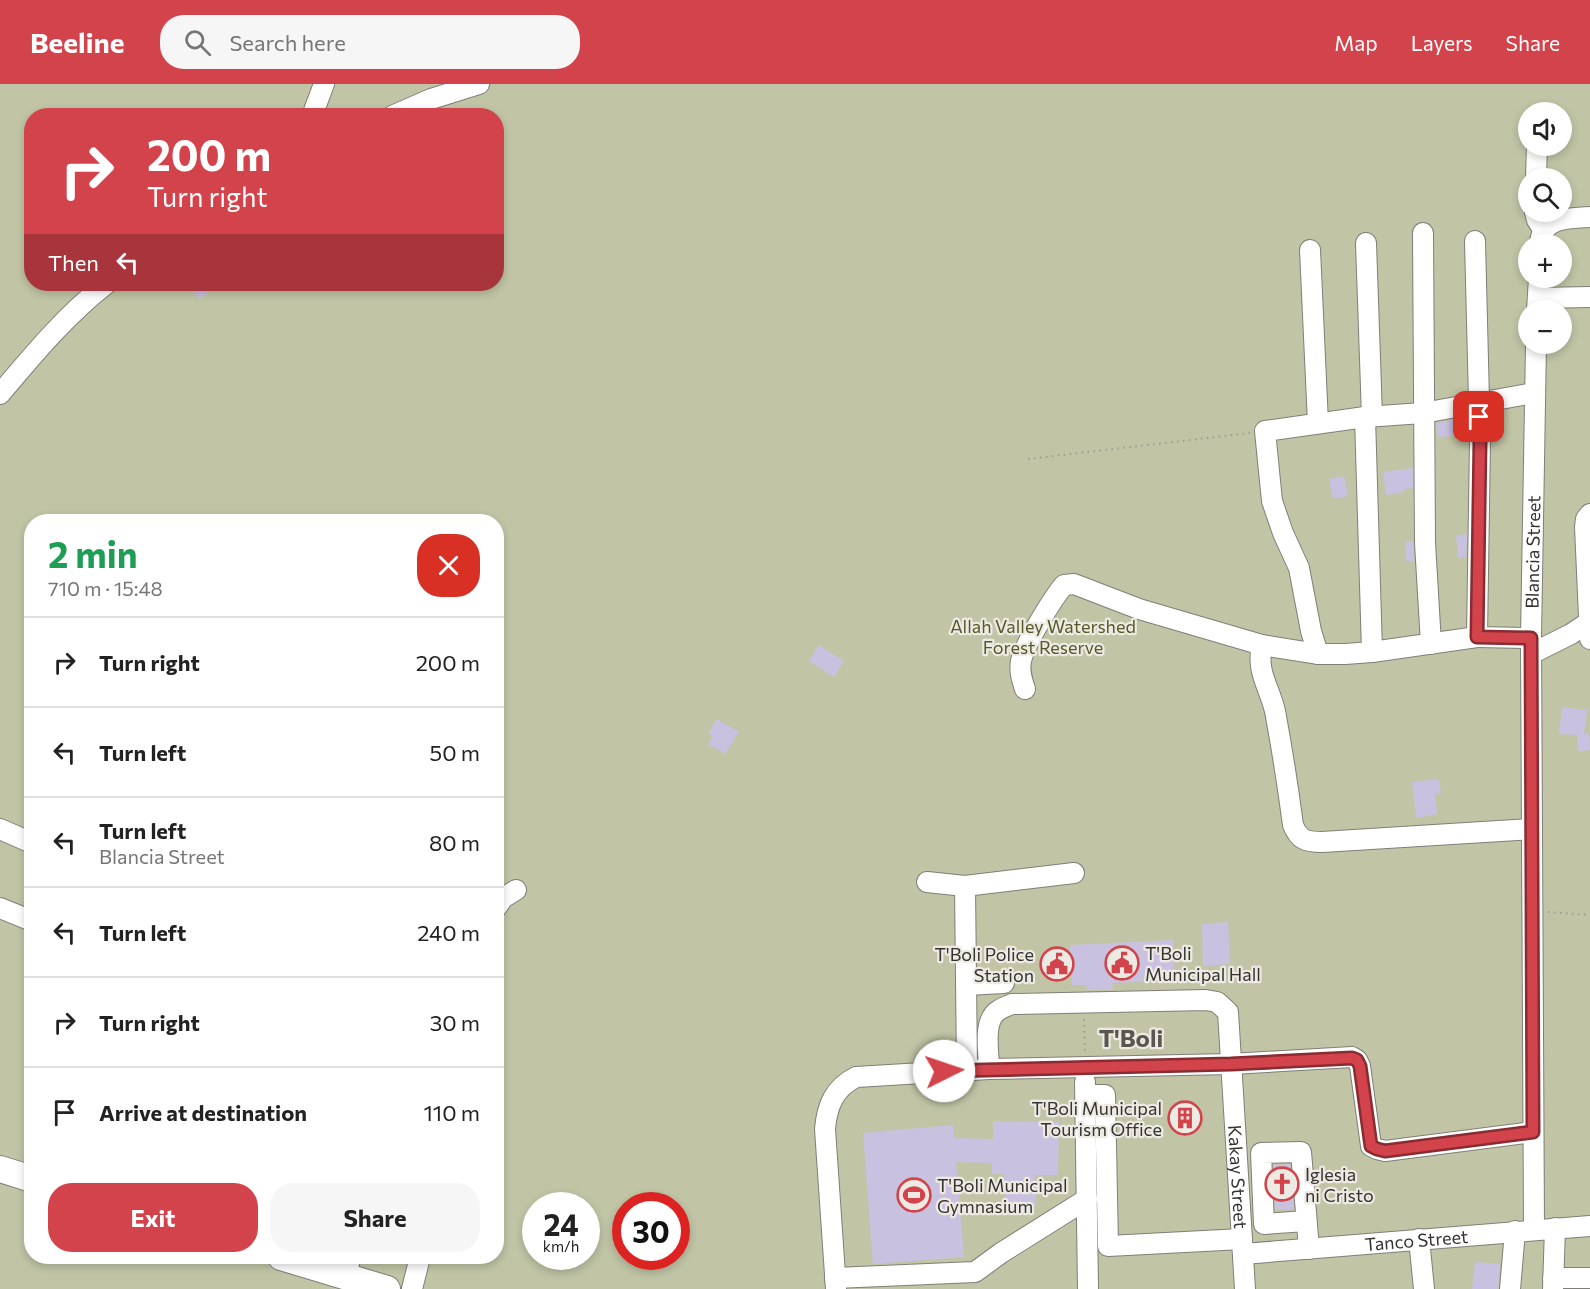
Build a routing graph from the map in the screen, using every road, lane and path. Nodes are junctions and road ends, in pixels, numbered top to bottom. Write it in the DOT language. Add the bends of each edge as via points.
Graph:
graph roads {
  1 [pos="324,84"];
  2 [pos="479,84"];
  3 [pos="315,108"];
  4 [pos="410,108"];
  5 [pos="1590,217"];
  6 [pos="1423,233"];
  7 [pos="1544,234"];
  8 [pos="1475,241"];
  9 [pos="1366,243"];
  10 [pos="1310,250"];
  11 [pos="97,291"];
  12 [pos="1590,297"];
  13 [pos="1568,300"];
  14 [pos="1536,354"];
  15 [pos="0,393"];
  16 [pos="1534,393"];
  17 [pos="1478,403"];
  18 [pos="1423,412"];
  19 [pos="1368,417"];
  20 [pos="1318,423"];
  21 [pos="1265,431"];
  22 [pos="1028,459"];
  23 [pos="1590,514"];
  24 [pos="1590,630"];
  25 [pos="1477,637"];
  26 [pos="1431,644"];
  27 [pos="1262,645"];
  28 [pos="1531,646"];
  29 [pos="1372,652"];
  30 [pos="1318,654"];
  31 [pos="1025,689"];
  32 [pos="0,829"];
  33 [pos="1532,829"];
  34 [pos="24,840"];
  35 [pos="1074,873"];
  36 [pos="927,882"];
  37 [pos="965,886"];
  38 [pos="516,890"];
  39 [pos="504,897"];
  40 [pos="0,908"];
  41 [pos="1532,911"];
  42 [pos="1590,915"];
  43 [pos="24,918"];
  44 [pos="1004,983"];
  45 [pos="966,985"];
  46 [pos="1084,1003"];
  47 [pos="1231,1064"];
  48 [pos="1085,1067"];
  49 [pos="989,1069"];
  50 [pos="967,1070"];
  51 [pos="1086,1095"];
  52 [pos="1533,1132"];
  53 [pos="0,1169"];
  54 [pos="24,1176"];
  55 [pos="1087,1199"];
  56 [pos="1306,1221"];
  57 [pos="1590,1226"];
  58 [pos="1555,1228"];
  59 [pos="1524,1230"];
  60 [pos="1419,1239"];
  61 [pos="1243,1247"];
  62 [pos="1309,1249"];
  63 [pos="328,1264"];
  64 [pos="418,1264"];
  65 [pos="348,1267"];
  66 [pos="1590,1278"];
  67 [pos="836,1283"];
  68 [pos="1553,1283"];
  69 [pos="387,1289"];
  70 [pos="412,1289"];
  71 [pos="1088,1289"];
  72 [pos="1245,1289"];
  73 [pos="1424,1289"];
  74 [pos="1510,1289"];
  1 -- 3 [label="street"];
  2 -- 4 [label="street"];
  5 -- 7 [label="street" via="1563,218 1549,225"];
  6 -- 18 [label="street"];
  8 -- 17 [label="street"];
  9 -- 19 [label="street"];
  10 -- 20 [label="street"];
  11 -- 15 [label="street"];
  12 -- 13 [label="street"];
  14 -- 16 [label="street, Blancia Street"];
  16 -- 17 [label="street"];
  16 -- 28 [label="street, Blancia Street"];
  17 -- 18 [label="street"];
  17 -- 25 [label="street"];
  18 -- 19 [label="street"];
  18 -- 26 [label="street" via="1425,560"];
  19 -- 20 [label="street"];
  19 -- 29 [label="street"];
  20 -- 21 [label="street"];
  21 -- 22 [label="path"];
  21 -- 30 [label="street" via="1272,501 1299,568"];
  23 -- 24 [label="street" via="1585,527"];
  24 -- 28 [label="street"];
  25 -- 26 [label="street"];
  25 -- 28 [label="street"];
  26 -- 29 [label="street"];
  27 -- 30 [label="street"];
  27 -- 31 [label="street" via="1139,609 1074,584 1064,585 1021,660"];
  27 -- 33 [label="street" via="1260,668 1273,706 1293,825 1303,840"];
  28 -- 33 [label="street, Blancia Street"];
  29 -- 30 [label="street"];
  32 -- 34 [label="street"];
  33 -- 41 [label="street, Blancia Street"];
  35 -- 37 [label="street"];
  36 -- 37 [label="street"];
  37 -- 45 [label="street"];
  38 -- 39 [label="street"];
  40 -- 43 [label="street"];
  41 -- 42 [label="path"];
  41 -- 52 [label="street, Blancia Street"];
  44 -- 45 [label="street"];
  45 -- 50 [label="street"];
  46 -- 47 [label="street, Kakay Street" via="1217,1002 1228,1012"];
  46 -- 48 [label="path"];
  46 -- 49 [label="street, Kakay Street" via="1012,1005 999,1009 988,1029"];
  47 -- 48 [label="street"];
  47 -- 52 [label="street" via="1357,1060 1371,1146 1385,1151"];
  47 -- 61 [label="street, Kakay Street"];
  48 -- 49 [label="street"];
  48 -- 51 [label="street"];
  49 -- 50 [label="street"];
  50 -- 67 [label="street" via="856,1077 836,1092 829,1105 825,1129"];
  51 -- 55 [label="street"];
  51 -- 61 [label="street, Tanco Street" via="1105,1095 1108,1246"];
  52 -- 59 [label="street, Blancia Street"];
  53 -- 54 [label="main road"];
  55 -- 67 [label="street" via="975,1272"];
  55 -- 71 [label="street"];
  56 -- 62 [label="street"];
  57 -- 58 [label="street, Tanco Street"];
  58 -- 59 [label="street, Tanco Street"];
  58 -- 68 [label="street"];
  59 -- 60 [label="street, Tanco Street"];
  59 -- 74 [label="street, Blancia Street"];
  60 -- 62 [label="street, Tanco Street"];
  60 -- 73 [label="street"];
  61 -- 62 [label="street, Tanco Street"];
  61 -- 72 [label="street, Kakay Street"];
  63 -- 65 [label="main road"];
  64 -- 70 [label="street"];
  65 -- 69 [label="main road"];
  66 -- 68 [label="street"];
}
